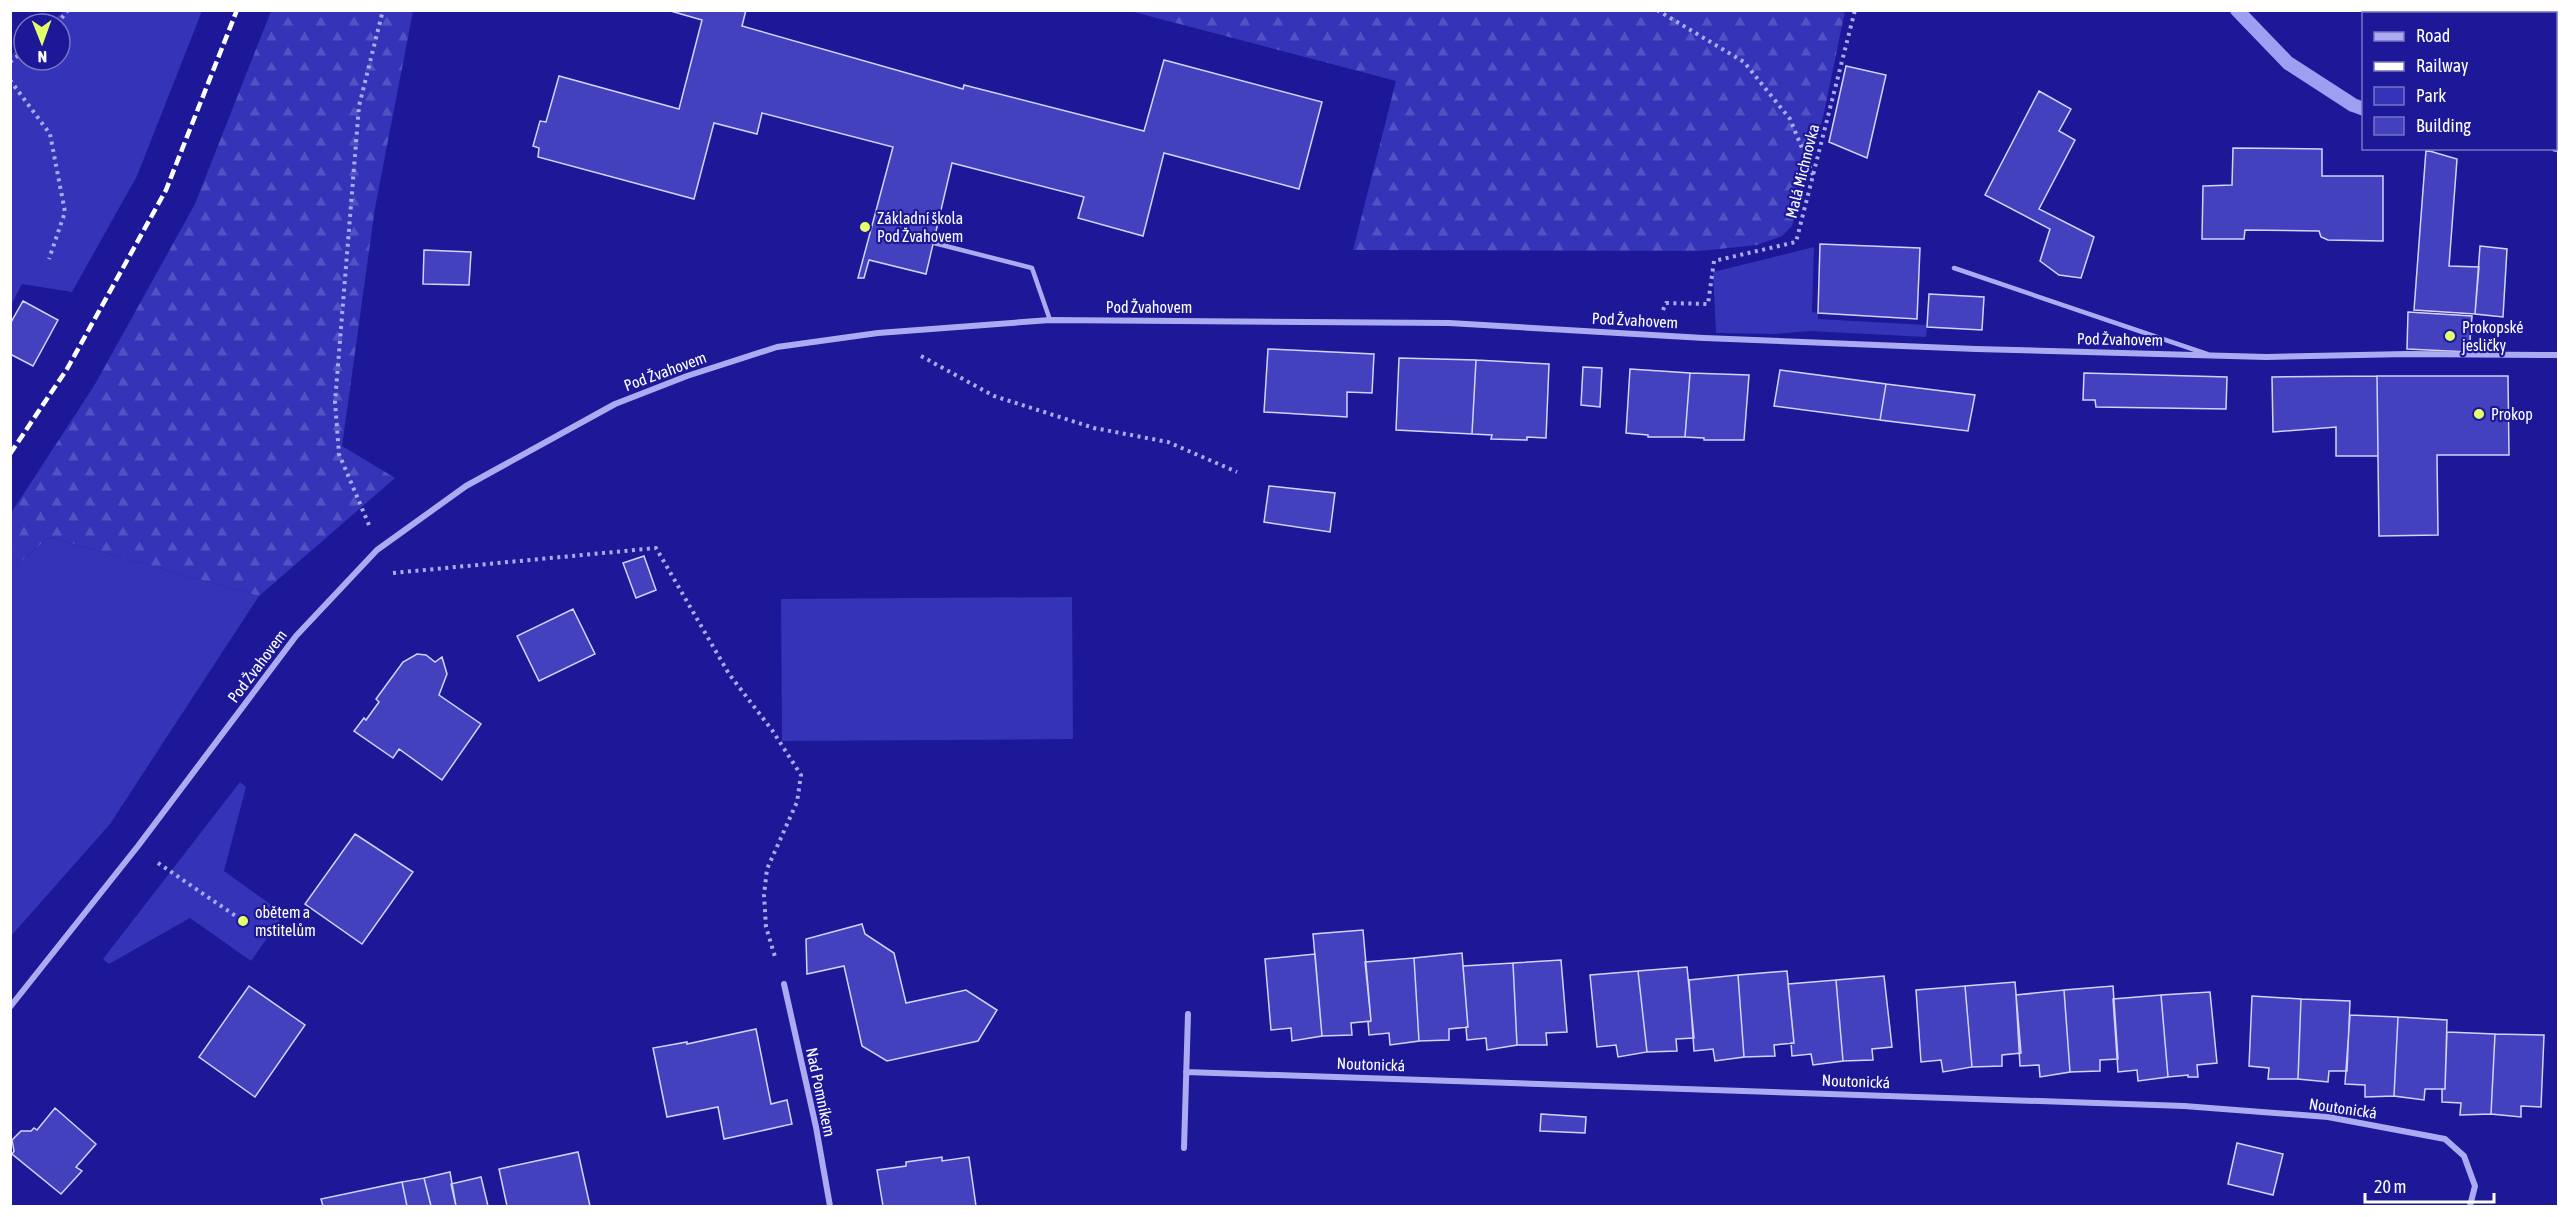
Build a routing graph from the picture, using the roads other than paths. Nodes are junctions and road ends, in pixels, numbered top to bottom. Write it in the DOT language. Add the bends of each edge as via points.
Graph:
graph roads {
  1 [pos="934,243"];
  2 [pos="1954,268"];
  3 [pos="1050,320"];
  4 [pos="2209,355"];
  5 [pos="2559,355"];
  6 [pos="784,984"];
  7 [pos="10,1007"];
  8 [pos="1188,1014"];
  9 [pos="1186,1072"];
  10 [pos="1184,1148"];
  11 [pos="830,1206"];
  12 [pos="2470,1206"];
  1 -- 3 [label="lane" via="1032,268"];
  2 -- 4 [label="lane"];
  3 -- 4 [label="street, Pod Žvahovem" via="1449,323 1704,338"];
  3 -- 7 [label="street, Pod Žvahovem" via="878,333 777,347 615,404 466,486 377,550 296,636 138,846"];
  4 -- 5 [label="street, Pod Žvahovem"];
  6 -- 11 [label="street, Nad Pomníkem"];
  8 -- 9 [label="street"];
  9 -- 10 [label="street"];
  9 -- 12 [label="street, Noutonická" via="2184,1106 2328,1117 2445,1139 2464,1156 2475,1186"];
}
